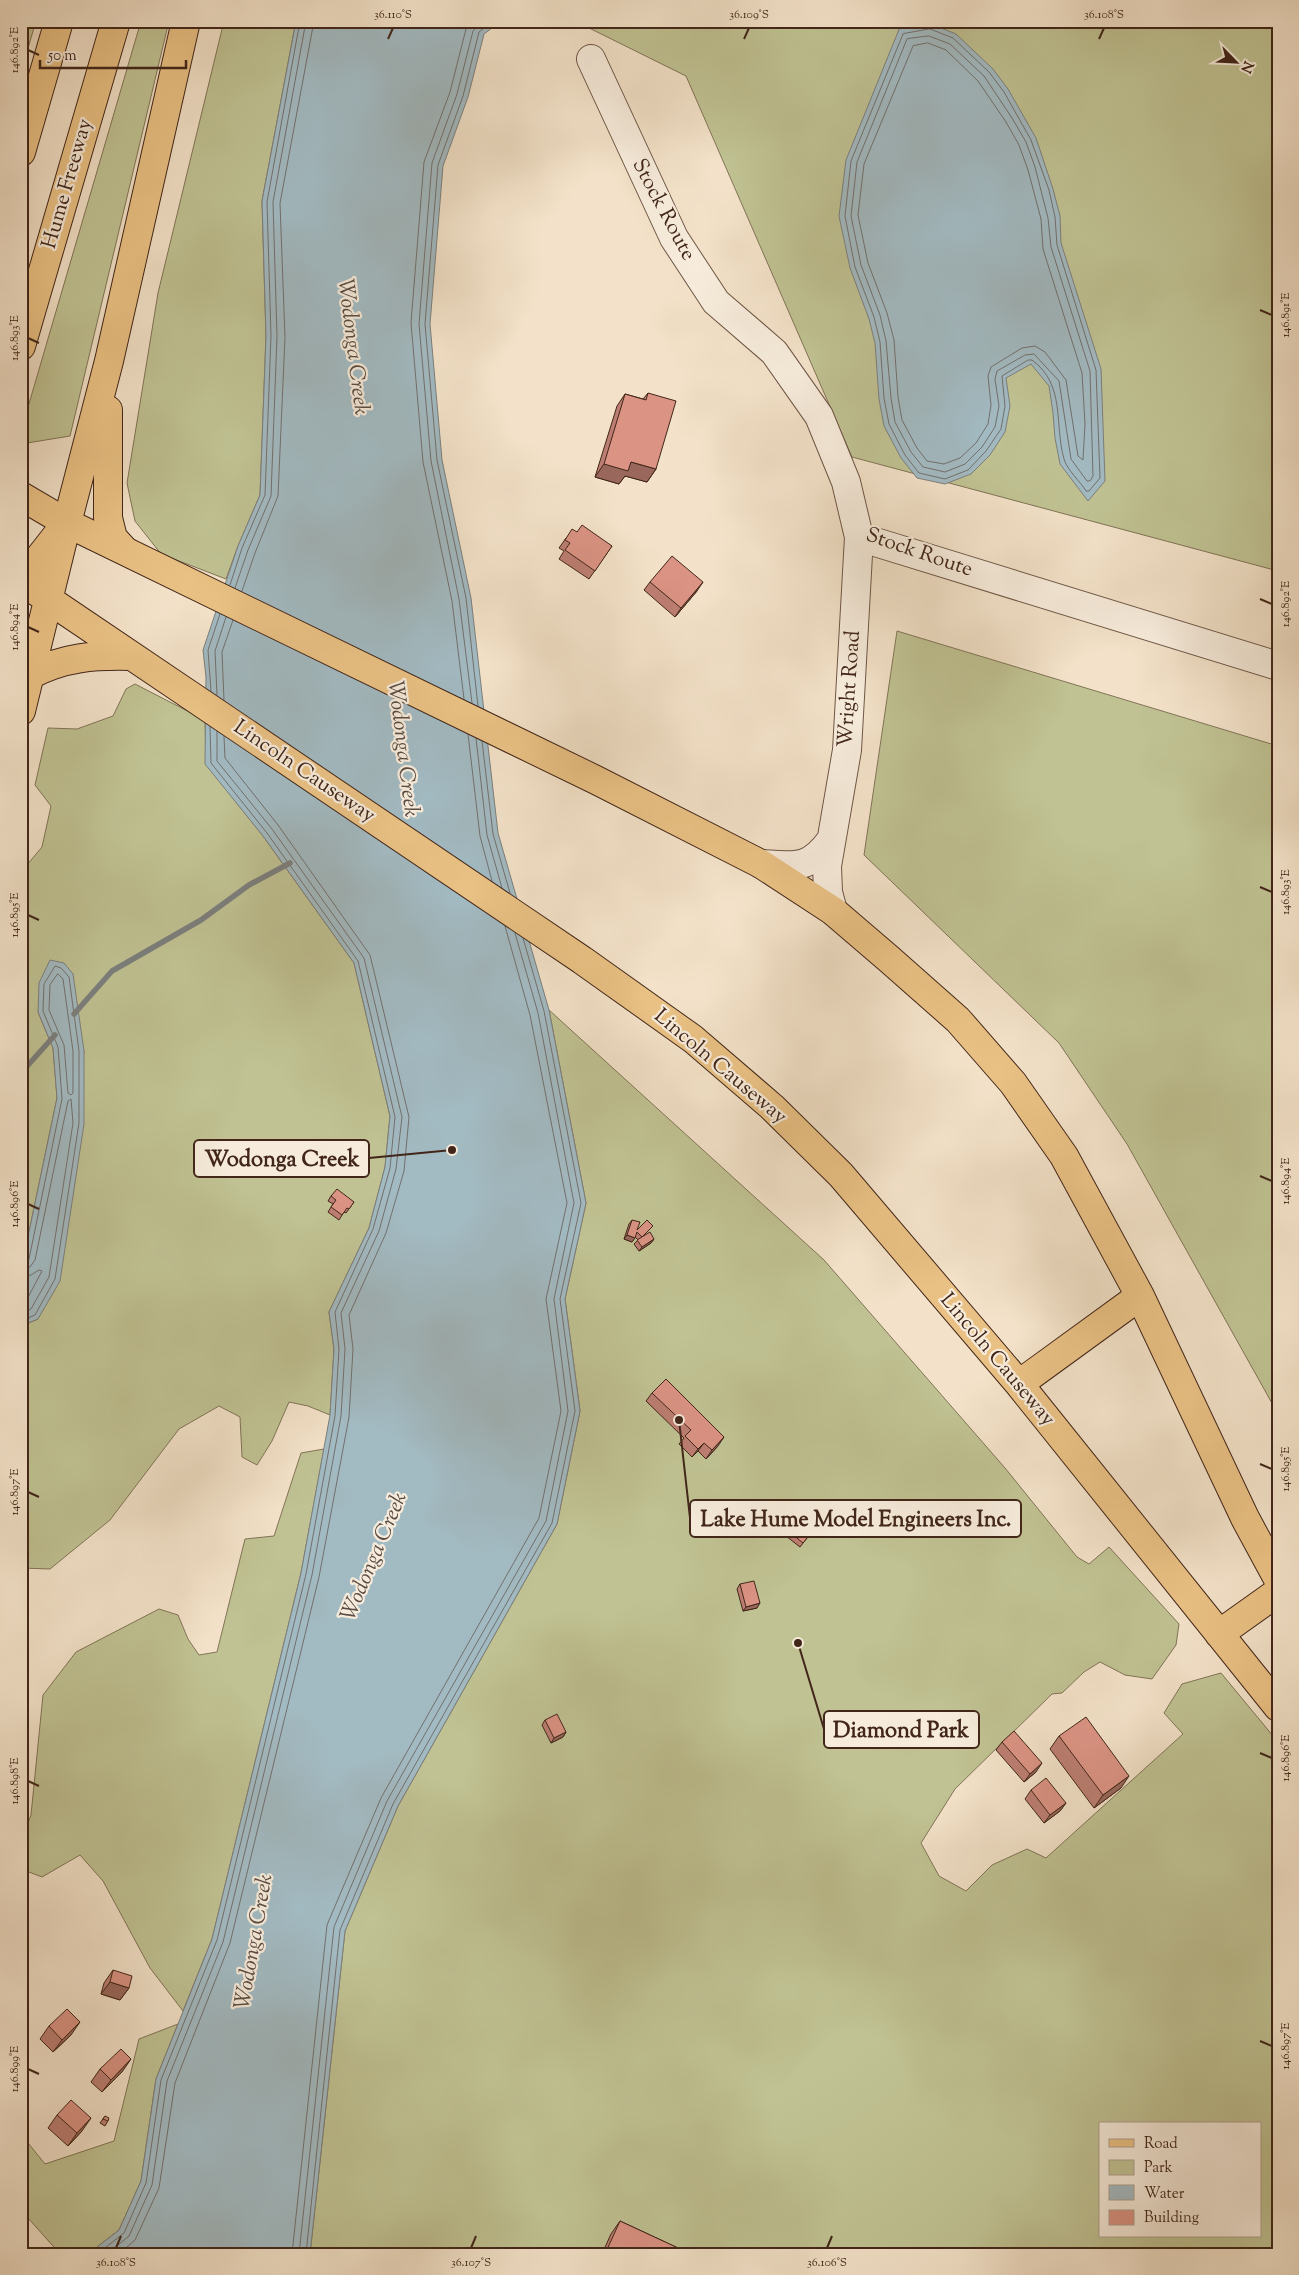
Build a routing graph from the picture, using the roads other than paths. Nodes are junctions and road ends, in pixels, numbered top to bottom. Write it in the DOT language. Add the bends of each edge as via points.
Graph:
graph roads {
  1 [pos="59,21"];
  2 [pos="116,21"];
  3 [pos="186,21"];
  4 [pos="591,59"];
  5 [pos="21,152"];
  6 [pos="21,346"];
  7 [pos="109,362"];
  8 [pos="21,496"];
  9 [pos="67,523"];
  10 [pos="859,537"];
  11 [pos="124,550"];
  12 [pos="21,581"];
  13 [pos="48,600"];
  14 [pos="136,659"];
  15 [pos="1278,666"];
  16 [pos="30,675"];
  17 [pos="21,711"];
  18 [pos="831,840"];
  19 [pos="762,864"];
  20 [pos="833,911"];
  21 [pos="1140,1296"];
  22 [pos="1019,1384"];
  23 [pos="1278,1579"];
  24 [pos="1278,1592"];
  25 [pos="1219,1634"];
  26 [pos="1278,1707"];
  1 -- 5 [label="main road"];
  2 -- 6 [label="main road, Hume Freeway"];
  3 -- 7 [label="main road"];
  4 -- 10 [label="street, Stock Route" via="674,238 716,302 774,352 819,416 846,482"];
  7 -- 9 [label="main road"];
  7 -- 11 [label="main road" via="107,512 113,538"];
  8 -- 9 [label="main road"];
  9 -- 11 [label="main road"];
  9 -- 12 [label="main road"];
  9 -- 13 [label="main road"];
  10 -- 15 [label="street, Stock Route"];
  10 -- 18 [label="street, Wright Road" via="847,750"];
  11 -- 19 [label="main road"];
  12 -- 13 [label="main road, Lincoln Causeway"];
  13 -- 14 [label="main road, Lincoln Causeway"];
  13 -- 16 [label="main road"];
  14 -- 16 [label="main road" via="71,659"];
  14 -- 22 [label="main road, Lincoln Causeway" via="582,960 693,1039 772,1107 841,1175"];
  16 -- 17 [label="main road"];
  18 -- 19 [label="street" via="820,855 810,861 798,865"];
  18 -- 20 [label="street, Wright Road" via="827,880"];
  19 -- 20 [label="main road"];
  20 -- 21 [label="main road" via="958,1020 1013,1083 1064,1156"];
  21 -- 22 [label="main road"];
  21 -- 23 [label="main road" via="1245,1518"];
  22 -- 25 [label="main road, Lincoln Causeway"];
  24 -- 25 [label="main road"];
  25 -- 26 [label="main road, Lincoln Causeway"];
}
